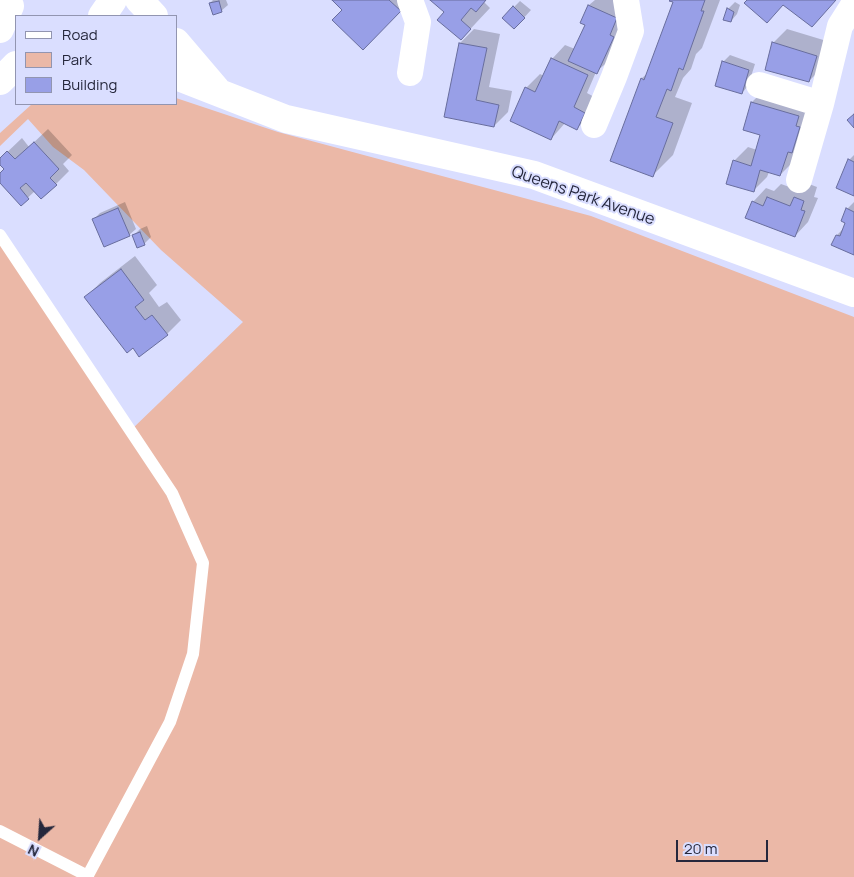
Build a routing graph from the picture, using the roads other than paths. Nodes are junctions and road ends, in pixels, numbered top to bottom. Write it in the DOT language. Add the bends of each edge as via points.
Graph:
graph roads {
  1 [pos="113,0"];
  2 [pos="139,0"];
  3 [pos="410,0"];
  4 [pos="626,0"];
  5 [pos="854,4"];
  6 [pos="103,15"];
  7 [pos="153,15"];
  8 [pos="178,44"];
  9 [pos="15,66"];
  10 [pos="410,73"];
  11 [pos="178,77"];
  12 [pos="0,81"];
  13 [pos="759,85"];
  14 [pos="220,93"];
  15 [pos="821,104"];
  16 [pos="594,125"];
  17 [pos="799,180"];
  18 [pos="0,235"];
  19 [pos="854,293"];
  20 [pos="0,831"];
  21 [pos="87,876"];
  1 -- 6 [label="street"];
  2 -- 7 [label="street"];
  3 -- 10 [label="street" via="418,22"];
  4 -- 16 [label="street" via="630,31"];
  5 -- 15 [label="street" via="840,26"];
  8 -- 14 [label="street, Queens Park Avenue"];
  9 -- 12 [label="street"];
  11 -- 14 [label="street, Queens Park Avenue"];
  13 -- 15 [label="street"];
  14 -- 19 [label="street, Queens Park Avenue" via="286,120 534,176"];
  15 -- 17 [label="street"];
  18 -- 21 [label="lane" via="172,493 203,563 193,654 170,722"];
  20 -- 21 [label="lane"];
}
